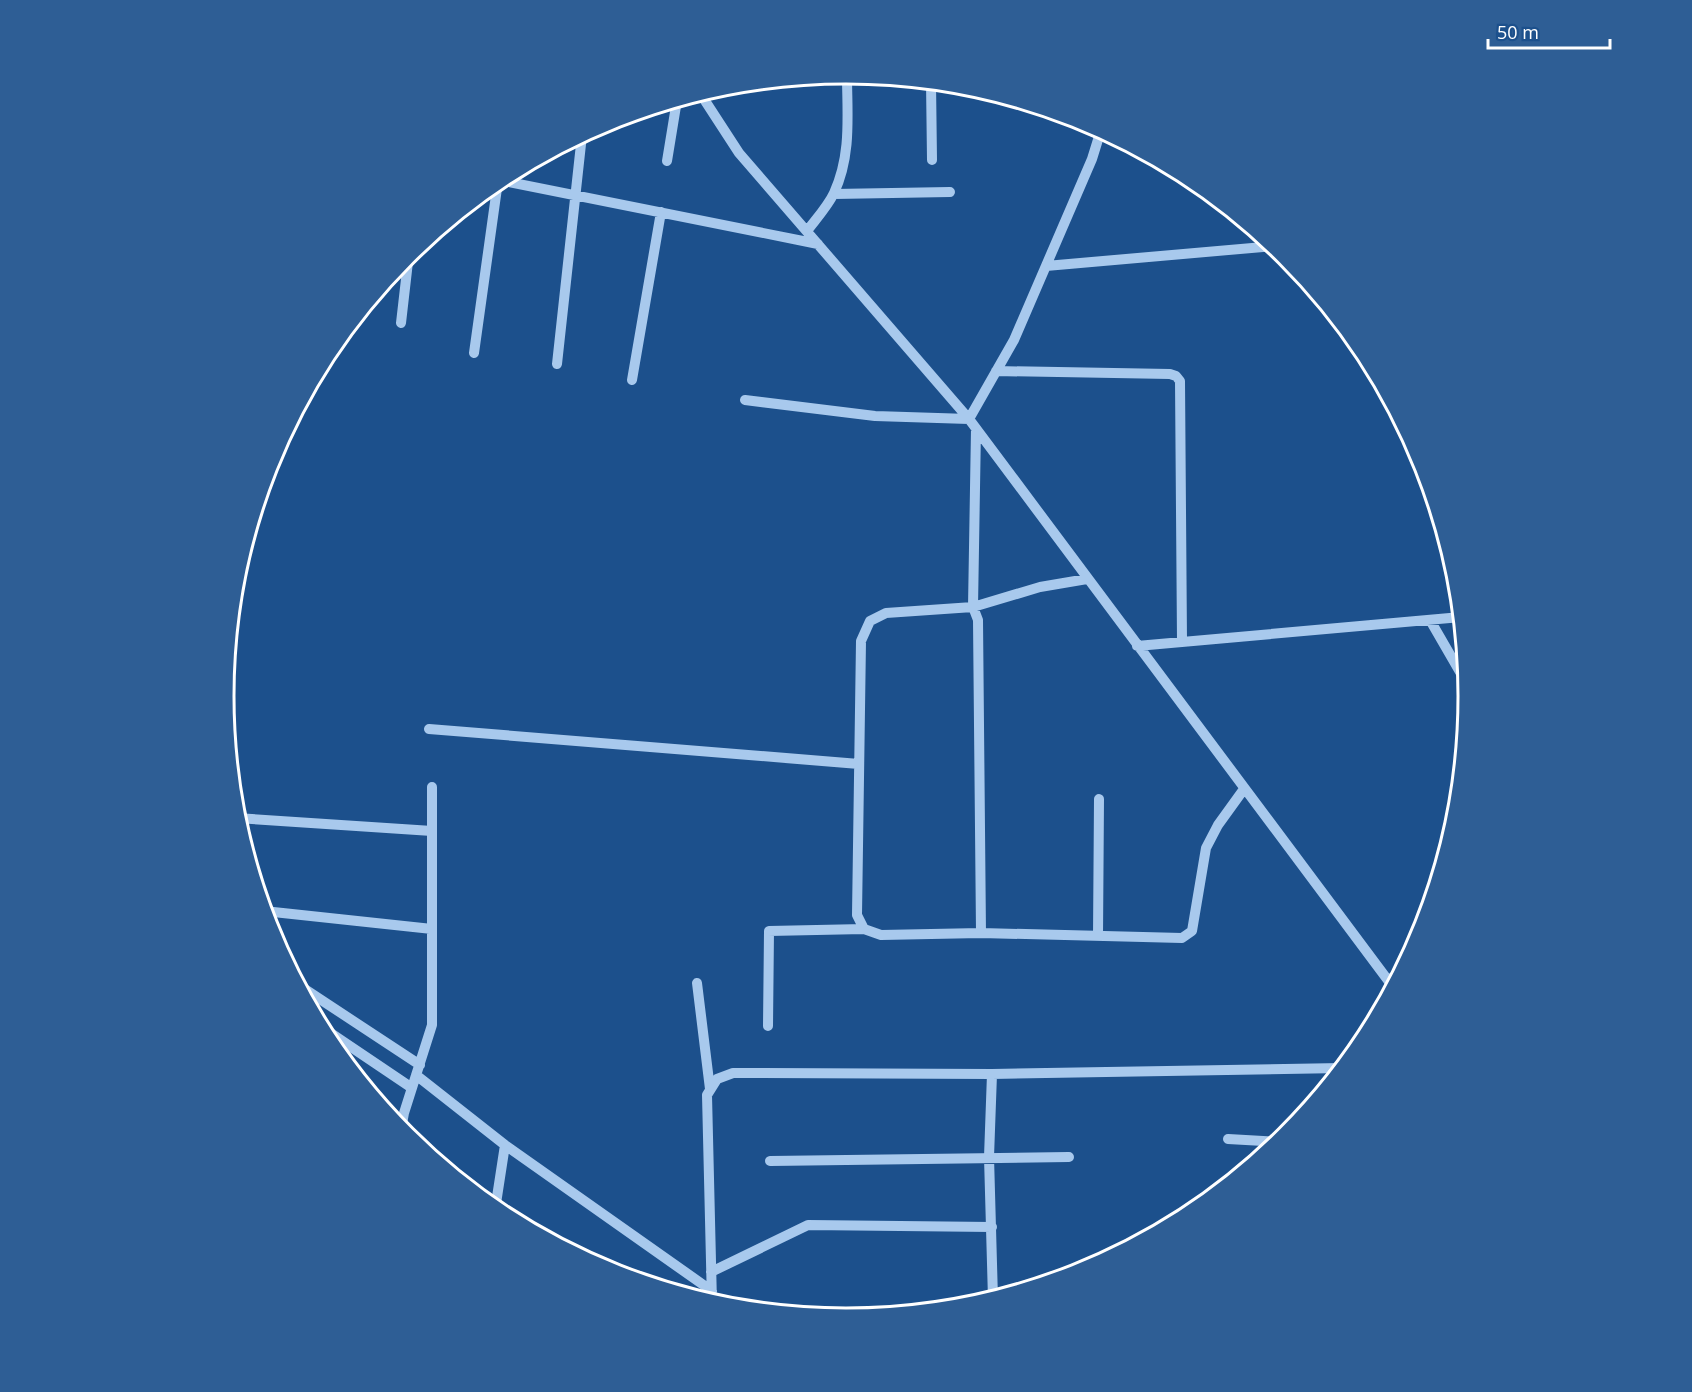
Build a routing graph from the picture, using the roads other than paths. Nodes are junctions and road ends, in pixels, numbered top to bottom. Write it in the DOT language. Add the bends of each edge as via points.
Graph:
graph roads {
  1 [pos="847,84"];
  2 [pos="931,90"];
  3 [pos="705,101"];
  4 [pos="676,108"];
  5 [pos="1098,139"];
  6 [pos="581,144"];
  7 [pos="932,160"];
  8 [pos="667,161"];
  9 [pos="513,183"];
  10 [pos="950,192"];
  11 [pos="496,194"];
  12 [pos="834,194"];
  13 [pos="576,195"];
  14 [pos="661,212"];
  15 [pos="807,231"];
  16 [pos="818,243"];
  17 [pos="1262,247"];
  18 [pos="1046,266"];
  19 [pos="407,269"];
  20 [pos="401,323"];
  21 [pos="474,353"];
  22 [pos="557,364"];
  23 [pos="996,371"];
  24 [pos="632,380"];
  25 [pos="745,400"];
  26 [pos="969,419"];
  27 [pos="976,429"];
  28 [pos="1087,579"];
  29 [pos="973,607"];
  30 [pos="1453,618"];
  31 [pos="1430,620"];
  32 [pos="1182,641"];
  33 [pos="1137,646"];
  34 [pos="1457,667"];
  35 [pos="429,729"];
  36 [pos="859,764"];
  37 [pos="432,787"];
  38 [pos="1244,789"];
  39 [pos="1099,799"];
  40 [pos="247,819"];
  41 [pos="432,831"];
  42 [pos="274,912"];
  43 [pos="432,929"];
  44 [pos="864,929"];
  45 [pos="981,933"];
  46 [pos="1098,936"];
  47 [pos="1388,981"];
  48 [pos="697,983"];
  49 [pos="312,995"];
  50 [pos="768,1026"];
  51 [pos="339,1039"];
  52 [pos="1333,1068"];
  53 [pos="418,1070"];
  54 [pos="992,1074"];
  55 [pos="412,1088"];
  56 [pos="710,1089"];
  57 [pos="404,1119"];
  58 [pos="1228,1139"];
  59 [pos="1266,1141"];
  60 [pos="505,1145"];
  61 [pos="989,1157"];
  62 [pos="1070,1157"];
  63 [pos="770,1161"];
  64 [pos="497,1199"];
  65 [pos="992,1227"];
  66 [pos="711,1272"];
  67 [pos="993,1290"];
  68 [pos="712,1291"];
  1 -- 12 [label="street" via="848,138"];
  2 -- 7 [label="street"];
  3 -- 15 [label="street" via="739,153"];
  4 -- 8 [label="street"];
  5 -- 18 [label="street"];
  6 -- 13 [label="street"];
  9 -- 13 [label="street"];
  10 -- 12 [label="street"];
  11 -- 21 [label="street"];
  12 -- 15 [label="street"];
  13 -- 14 [label="street"];
  13 -- 22 [label="street"];
  14 -- 16 [label="street"];
  14 -- 24 [label="street"];
  15 -- 16 [label="street"];
  16 -- 26 [label="street"];
  17 -- 18 [label="street"];
  18 -- 23 [label="street"];
  19 -- 20 [label="street"];
  23 -- 26 [label="street"];
  23 -- 32 [label="street" via="1170,375 1180,381"];
  25 -- 26 [label="street" via="875,416"];
  26 -- 27 [label="street"];
  27 -- 28 [label="street"];
  27 -- 29 [label="street"];
  28 -- 29 [label="street" via="1040,587"];
  28 -- 33 [label="street"];
  29 -- 36 [label="street" via="886,613 870,621 861,641"];
  29 -- 45 [label="street" via="978,620"];
  30 -- 31 [label="street"];
  31 -- 32 [label="street"];
  31 -- 34 [label="street"];
  32 -- 33 [label="street"];
  33 -- 38 [label="street"];
  35 -- 36 [label="street"];
  36 -- 44 [label="street" via="857,915"];
  37 -- 41 [label="street"];
  38 -- 46 [label="street" via="1206,848 1192,932 1182,938"];
  38 -- 47 [label="street"];
  39 -- 46 [label="street"];
  40 -- 41 [label="street"];
  41 -- 43 [label="street"];
  42 -- 43 [label="street"];
  43 -- 53 [label="street" via="432,1025"];
  44 -- 45 [label="street" via="880,935"];
  44 -- 50 [label="street" via="768,931"];
  45 -- 46 [label="street"];
  48 -- 56 [label="street"];
  49 -- 53 [label="street"];
  51 -- 55 [label="street"];
  52 -- 54 [label="street"];
  53 -- 55 [label="street"];
  53 -- 60 [label="street"];
  54 -- 56 [label="street" via="733,1073 717,1078"];
  54 -- 61 [label="street"];
  55 -- 57 [label="street"];
  56 -- 66 [label="street" via="707,1095"];
  58 -- 59 [label="street"];
  60 -- 64 [label="street"];
  60 -- 68 [label="street"];
  61 -- 62 [label="street"];
  61 -- 63 [label="street"];
  61 -- 65 [label="street"];
  65 -- 66 [label="street" via="808,1225"];
  65 -- 67 [label="street"];
  66 -- 68 [label="street"];
}
